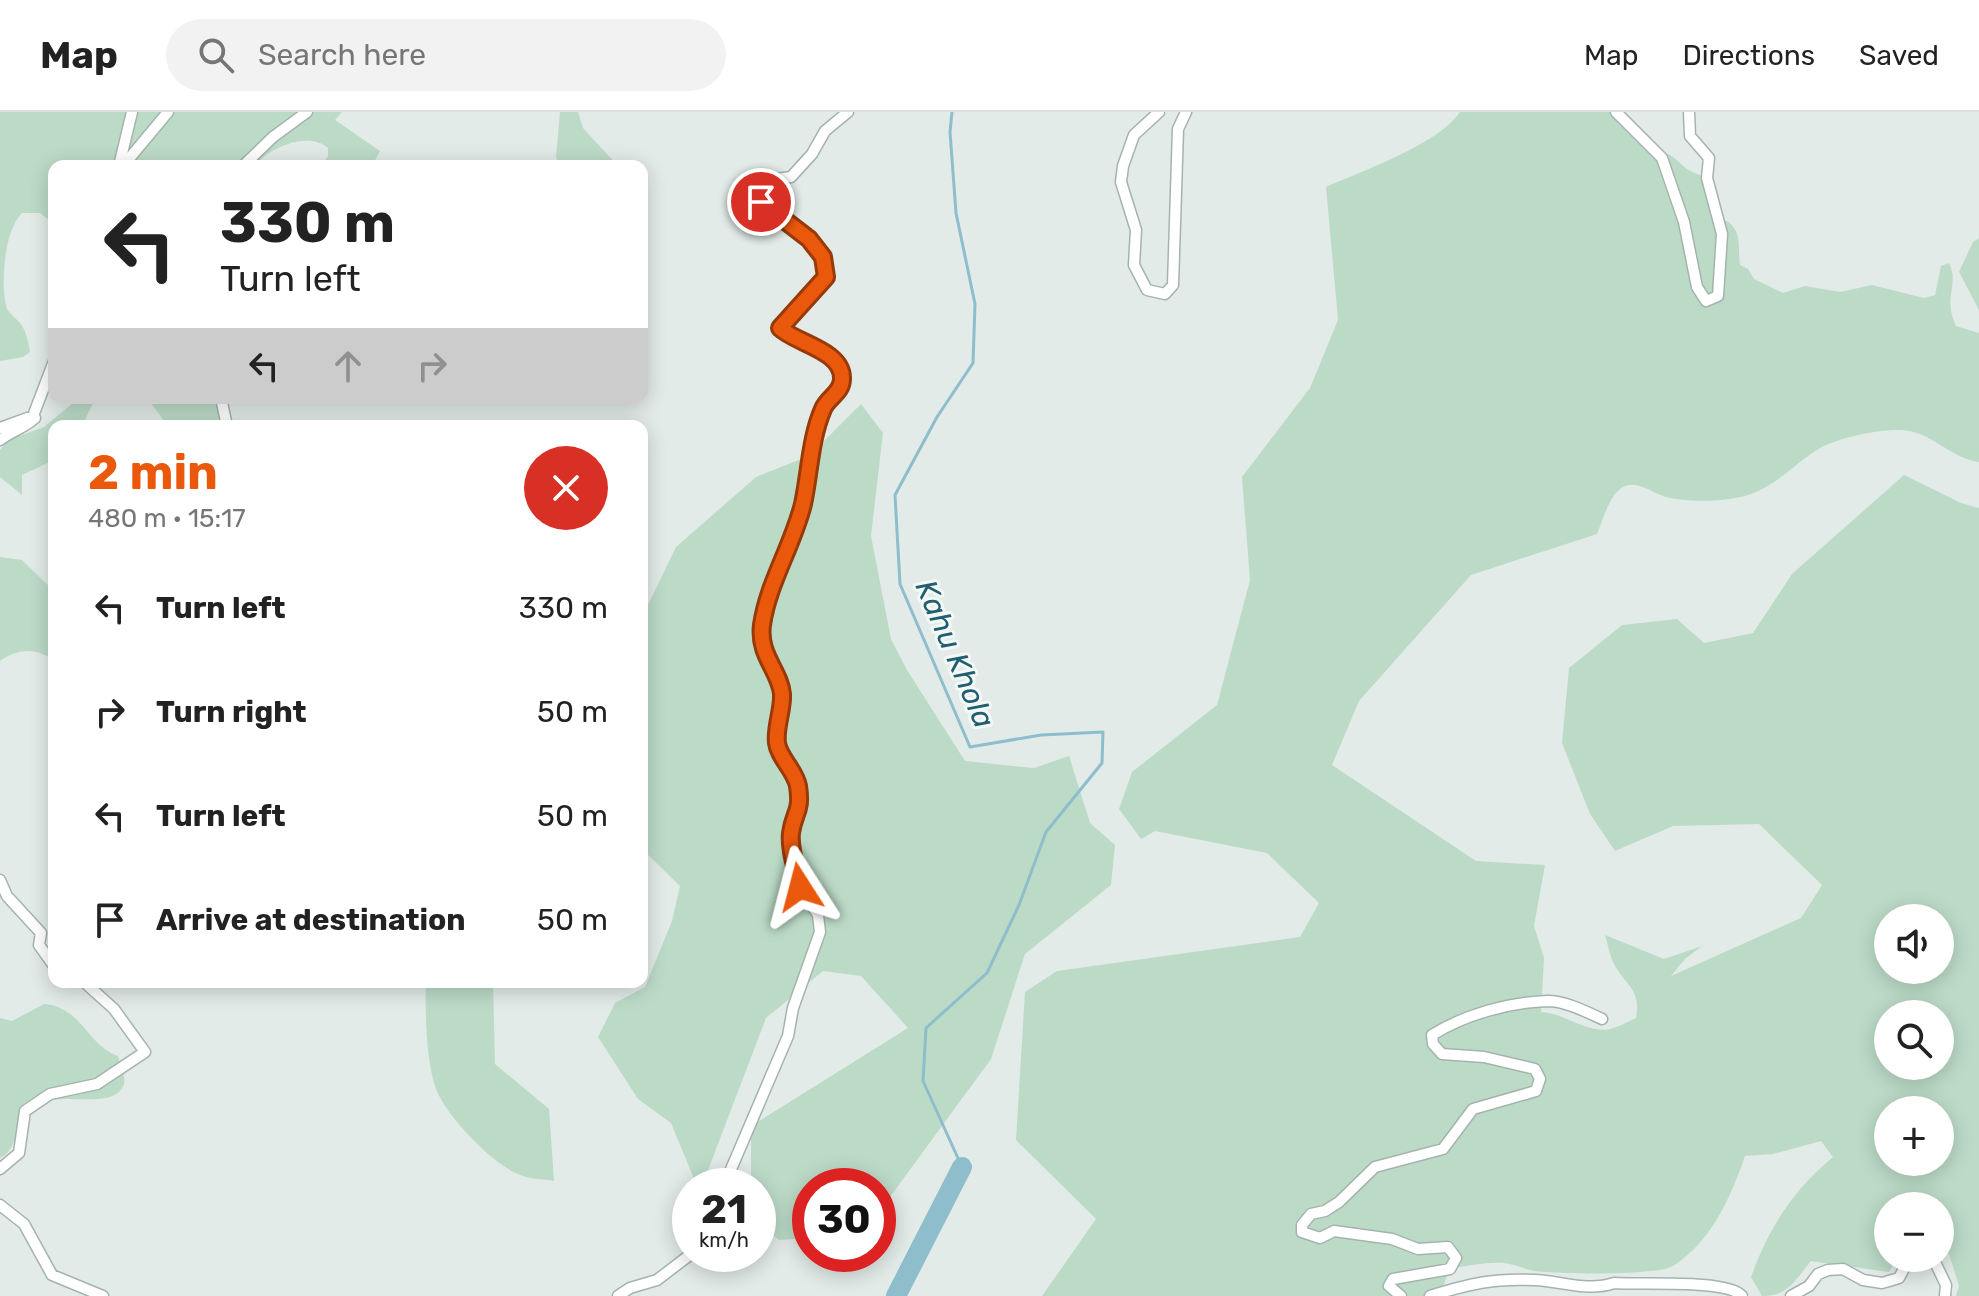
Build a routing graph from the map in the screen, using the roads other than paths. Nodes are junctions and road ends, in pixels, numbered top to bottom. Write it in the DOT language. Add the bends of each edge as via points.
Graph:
graph roads {
  1 [pos="132,112"];
  2 [pos="168,112"];
  3 [pos="307,112"];
  4 [pos="848,112"];
  5 [pos="1159,112"];
  6 [pos="1186,112"];
  7 [pos="1616,112"];
  8 [pos="1689,112"];
  9 [pos="122,160"];
  10 [pos="126,160"];
  11 [pos="249,160"];
  12 [pos="48,377"];
  13 [pos="38,403"];
  14 [pos="0,428"];
  15 [pos="0,440"];
  16 [pos="0,880"];
  17 [pos="48,958"];
  18 [pos="91,988"];
  19 [pos="1602,1019"];
  20 [pos="732,1168"];
  21 [pos="0,1169"];
  22 [pos="0,1205"];
  23 [pos="672,1269"];
  24 [pos="1902,1272"];
  25 [pos="1940,1272"];
  26 [pos="102,1296"];
  27 [pos="618,1296"];
  28 [pos="1401,1296"];
  29 [pos="1430,1296"];
  30 [pos="1742,1296"];
  31 [pos="1791,1296"];
  32 [pos="1945,1296"];
  1 -- 9 [label="street"];
  2 -- 10 [label="street"];
  3 -- 11 [label="street"];
  4 -- 20 [label="street" via="825,131 791,177 769,180 761,192 761,202 809,239 823,257 826,277 780,328 822,350 839,366 842,380 824,405 802,505 762,626 764,653 782,692 777,744 797,781 801,806 791,834 800,887 818,915 820,932 788,1036"];
  5 -- 6 [label="street" via="1134,135 1121,182 1136,230 1134,265 1147,290 1165,294 1173,285 1178,129"];
  7 -- 8 [label="street" via="1662,158 1684,222 1697,287 1706,301 1718,296 1722,234 1707,178 1709,158 1690,136"];
  12 -- 13 [label="street"];
  13 -- 14 [label="street" via="33,416"];
  13 -- 15 [label="street" via="40,413 32,421"];
  16 -- 17 [label="street" via="7,896 41,933 39,945"];
  18 -- 21 [label="street" via="114,1009 145,1052 97,1084 50,1094 25,1111 19,1153"];
  19 -- 28 [label="street" via="1549,1001 1497,1008 1432,1035 1442,1054 1515,1063 1535,1069 1540,1079 1536,1091 1473,1109 1443,1149 1375,1167 1339,1202 1311,1214 1302,1225 1302,1232 1320,1238 1334,1231 1351,1232 1418,1249 1448,1247 1456,1258 1450,1269 1393,1279 1389,1286"];
  22 -- 26 [label="street" via="24,1224 52,1275"];
  23 -- 27 [label="street"];
  24 -- 31 [label="street" via="1882,1283 1843,1269 1828,1270"];
  25 -- 32 [label="street"];
  29 -- 30 [label="street" via="1480,1281 1537,1280 1600,1288 1614,1283 1715,1285"];
}
